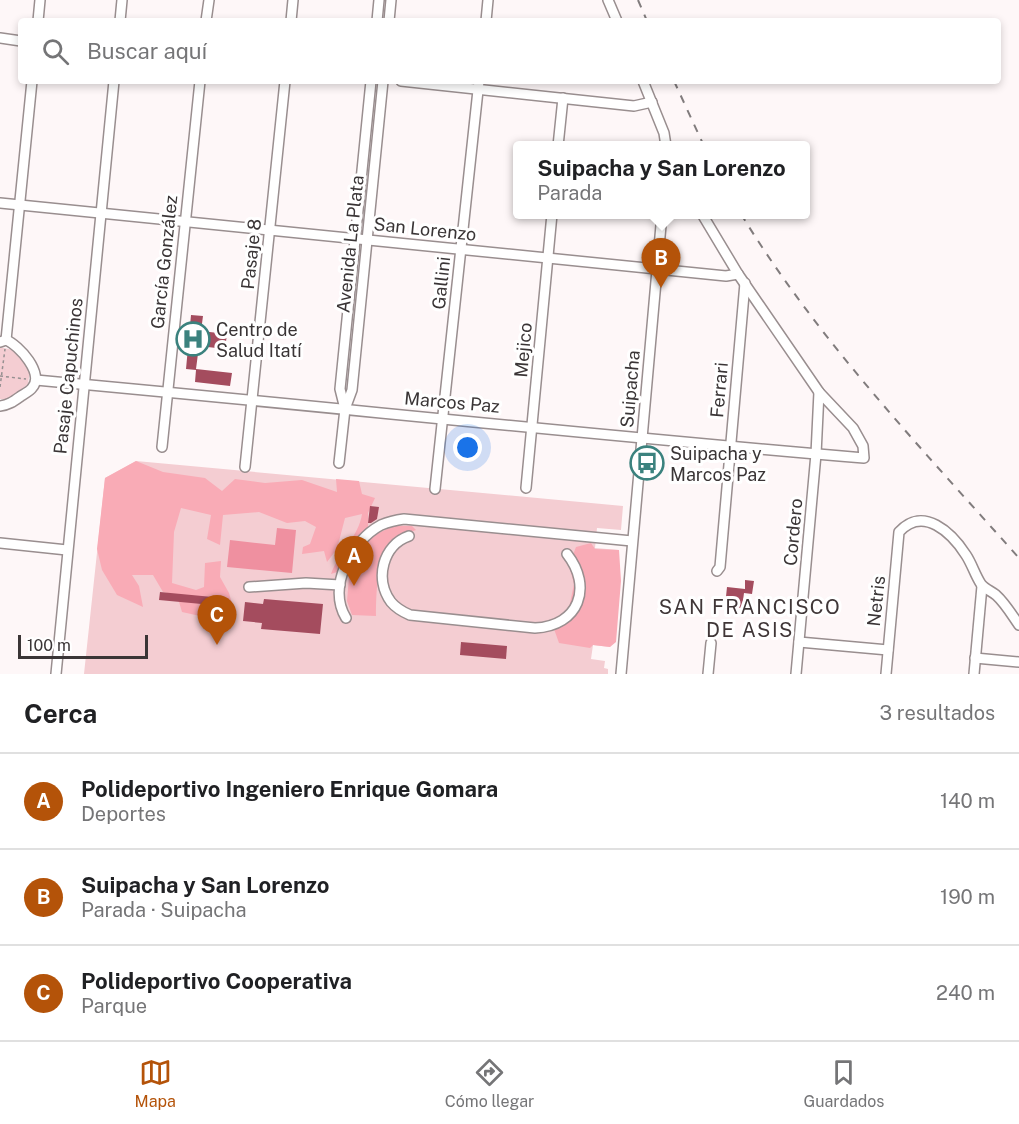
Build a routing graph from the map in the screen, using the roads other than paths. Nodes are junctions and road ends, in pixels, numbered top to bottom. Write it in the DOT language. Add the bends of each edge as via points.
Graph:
graph roads {
  1 [pos="40,0"];
  2 [pos="122,0"];
  3 [pos="208,0"];
  4 [pos="293,0"];
  5 [pos="379,0"];
  6 [pos="392,0"];
  7 [pos="488,0"];
  8 [pos="608,0"];
  9 [pos="38,18"];
  10 [pos="120,18"];
  11 [pos="206,18"];
  12 [pos="291,18"];
  13 [pos="377,18"];
  14 [pos="389,18"];
  15 [pos="486,18"];
  16 [pos="616,18"];
  17 [pos="0,38"];
  18 [pos="18,40"];
  19 [pos="32,84"];
  20 [pos="114,84"];
  21 [pos="200,84"];
  22 [pos="285,84"];
  23 [pos="371,84"];
  24 [pos="383,84"];
  25 [pos="460,84"];
  26 [pos="644,84"];
  27 [pos="479,85"];
  28 [pos="563,98"];
  29 [pos="652,102"];
  30 [pos="559,141"];
  31 [pos="665,141"];
  32 [pos="0,203"];
  33 [pos="20,205"];
  34 [pos="101,213"];
  35 [pos="552,219"];
  36 [pos="662,219"];
  37 [pos="705,219"];
  38 [pos="184,222"];
  39 [pos="270,230"];
  40 [pos="355,239"];
  41 [pos="367,240"];
  42 [pos="461,250"];
  43 [pos="548,258"];
  44 [pos="657,269"];
  45 [pos="738,274"];
  46 [pos="745,283"];
  47 [pos="3,341"];
  48 [pos="36,380"];
  49 [pos="84,384"];
  50 [pos="166,392"];
  51 [pos="819,392"];
  52 [pos="252,400"];
  53 [pos="0,406"];
  54 [pos="345,409"];
  55 [pos="443,418"];
  56 [pos="532,426"];
  57 [pos="642,439"];
  58 [pos="162,447"];
  59 [pos="730,447"];
  60 [pos="816,454"];
  61 [pos="339,463"];
  62 [pos="245,467"];
  63 [pos="526,488"];
  64 [pos="435,489"];
  65 [pos="409,536"];
  66 [pos="633,541"];
  67 [pos="0,543"];
  68 [pos="67,550"];
  69 [pos="567,554"];
  70 [pos="717,571"];
  71 [pos="340,585"];
  72 [pos="982,586"];
  73 [pos="249,587"];
  74 [pos="346,618"];
  75 [pos="1019,625"];
  76 [pos="799,642"];
  77 [pos="711,643"];
  78 [pos="888,650"];
  79 [pos="975,658"];
  80 [pos="1019,662"];
  81 [pos="56,674"];
  82 [pos="621,674"];
  83 [pos="708,674"];
  84 [pos="796,674"];
  85 [pos="886,674"];
  86 [pos="974,674"];
  1 -- 9 [label="street"];
  2 -- 10 [label="street"];
  3 -- 11 [label="street"];
  4 -- 12 [label="street"];
  5 -- 13 [label="street"];
  6 -- 14 [label="street"];
  7 -- 15 [label="street"];
  8 -- 16 [label="street"];
  17 -- 18 [label="street"];
  19 -- 33 [label="street"];
  20 -- 34 [label="street, Pasaje Capuchinos"];
  21 -- 38 [label="street, García González"];
  22 -- 39 [label="street, Pasaje 8"];
  23 -- 40 [label="street, Avenida La Plata"];
  24 -- 41 [label="street, Avenida La Plata"];
  25 -- 27 [label="street"];
  26 -- 29 [label="street"];
  27 -- 28 [label="street"];
  27 -- 42 [label="street, Gallini"];
  28 -- 29 [label="street" via="634,106"];
  28 -- 30 [label="street"];
  29 -- 31 [label="street"];
  32 -- 33 [label="street, San Lorenzo"];
  33 -- 34 [label="street, San Lorenzo"];
  33 -- 47 [label="street"];
  34 -- 38 [label="street, San Lorenzo"];
  34 -- 49 [label="street, Pasaje Capuchinos"];
  35 -- 43 [label="street, Mejico"];
  36 -- 44 [label="street, Suipacha"];
  37 -- 45 [label="street"];
  38 -- 39 [label="street, San Lorenzo"];
  38 -- 50 [label="street, García González"];
  39 -- 40 [label="street, San Lorenzo"];
  39 -- 52 [label="street, Pasaje 8"];
  40 -- 41 [label="street, San Lorenzo"];
  40 -- 54 [label="street, Avenida La Plata" via="340,389"];
  41 -- 42 [label="street, San Lorenzo"];
  41 -- 54 [label="street, Avenida La Plata" via="352,390"];
  42 -- 43 [label="street, San Lorenzo"];
  42 -- 55 [label="street, Gallini"];
  43 -- 44 [label="street, San Lorenzo"];
  43 -- 56 [label="street, Mejico"];
  44 -- 45 [label="street, San Lorenzo"];
  44 -- 57 [label="street, Suipacha"];
  45 -- 46 [label="street"];
  46 -- 51 [label="street"];
  46 -- 59 [label="street, Ferrari"];
  47 -- 48 [label="street" via="19,348 35,371"];
  48 -- 49 [label="street, Marcos Paz"];
  48 -- 53 [label="street" via="33,387 8,405"];
  49 -- 50 [label="street, Marcos Paz"];
  49 -- 68 [label="street, Pasaje Capuchinos"];
  50 -- 52 [label="street, Marcos Paz"];
  50 -- 58 [label="street, García González"];
  51 -- 60 [label="street, Cordero"];
  51 -- 60 [label="street, Marcos Paz" via="853,428 863,446 864,458"];
  52 -- 54 [label="street, Marcos Paz"];
  52 -- 62 [label="street, Pasaje 8"];
  54 -- 55 [label="street, Marcos Paz"];
  54 -- 61 [label="street, Avenida La Plata"];
  55 -- 56 [label="street, Marcos Paz"];
  55 -- 64 [label="street, Gallini"];
  56 -- 57 [label="street, Marcos Paz"];
  56 -- 63 [label="street, Mejico"];
  57 -- 59 [label="street, Marcos Paz"];
  57 -- 66 [label="street, Suipacha"];
  59 -- 60 [label="street, Marcos Paz"];
  59 -- 70 [label="street, Ferrari"];
  60 -- 76 [label="street, Cordero"];
  65 -- 69 [label="street" via="390,550 383,564 382,580 391,602 410,615 550,627 571,613 579,595 579,576"];
  66 -- 71 [label="street" via="404,519 382,525 367,535 348,561"];
  66 -- 82 [label="street, Suipacha"];
  67 -- 68 [label="street"];
  68 -- 81 [label="street, Pasaje Capuchinos"];
  71 -- 73 [label="street"];
  71 -- 74 [label="street" via="341,609"];
  72 -- 75 [label="street" via="996,595"];
  72 -- 78 [label="street, Netris" via="967,555 951,535 933,523 906,524 899,532"];
  72 -- 79 [label="street"];
  76 -- 78 [label="street"];
  76 -- 84 [label="street, Cordero"];
  77 -- 83 [label="street"];
  78 -- 85 [label="street, Netris"];
  79 -- 80 [label="street"];
  79 -- 86 [label="street"];
}
